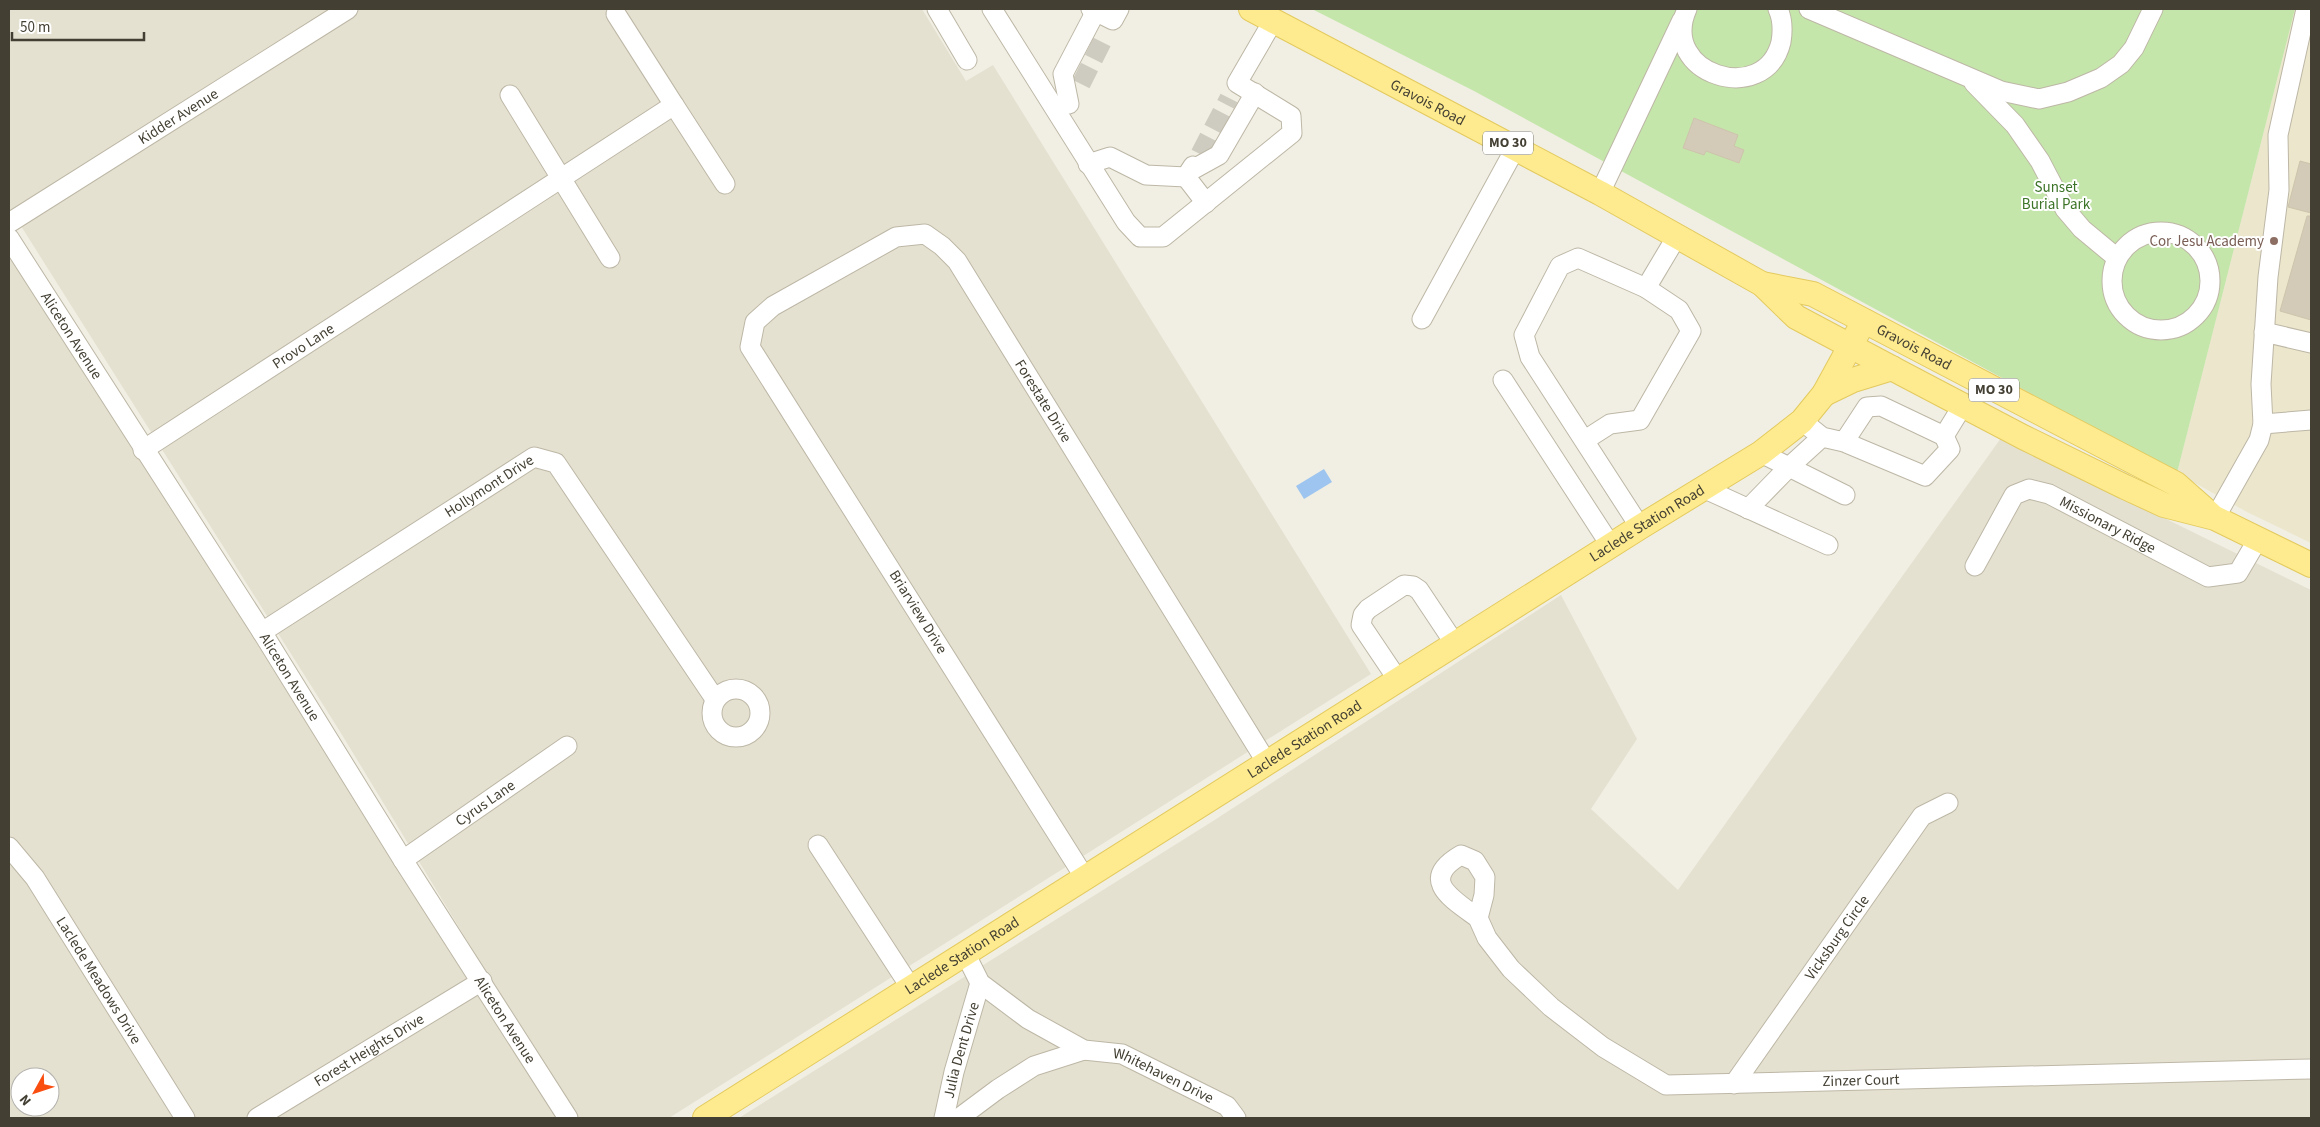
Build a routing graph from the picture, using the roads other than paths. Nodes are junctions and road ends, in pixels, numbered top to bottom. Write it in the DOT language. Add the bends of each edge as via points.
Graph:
graph roads {
  1 [pos="348,9"];
  2 [pos="937,9"];
  3 [pos="992,9"];
  4 [pos="1250,9"];
  5 [pos="1778,9"];
  6 [pos="1809,9"];
  7 [pos="2153,9"];
  8 [pos="2306,9"];
  9 [pos="1094,10"];
  10 [pos="1685,13"];
  11 [pos="616,14"];
  12 [pos="1113,21"];
  13 [pos="1273,21"];
  14 [pos="967,60"];
  15 [pos="1970,78"];
  16 [pos="1081,84"];
  17 [pos="1255,93"];
  18 [pos="510,95"];
  19 [pos="674,106"];
  20 [pos="1065,111"];
  21 [pos="1516,147"];
  22 [pos="1200,154"];
  23 [pos="1088,164"];
  24 [pos="1188,174"];
  25 [pos="562,177"];
  26 [pos="724,184"];
  27 [pos="1600,193"];
  28 [pos="1206,203"];
  29 [pos="9,223"];
  30 [pos="1677,236"];
  31 [pos="9,238"];
  32 [pos="610,258"];
  33 [pos="2117,258"];
  34 [pos="1762,284"];
  35 [pos="1646,288"];
  36 [pos="1422,319"];
  37 [pos="1864,320"];
  38 [pos="2264,332"];
  39 [pos="2311,343"];
  40 [pos="1850,346"];
  41 [pos="750,347"];
  42 [pos="1892,368"];
  43 [pos="1503,380"];
  44 [pos="1824,394"];
  45 [pos="1963,405"];
  46 [pos="2311,420"];
  47 [pos="1802,421"];
  48 [pos="2263,424"];
  49 [pos="1944,436"];
  50 [pos="1822,437"];
  51 [pos="1585,440"];
  52 [pos="1844,442"];
  53 [pos="143,450"];
  54 [pos="1761,453"];
  55 [pos="1789,467"];
  56 [pos="1703,488"];
  57 [pos="1845,495"];
  58 [pos="1748,509"];
  59 [pos="2215,518"];
  60 [pos="1640,527"];
  61 [pos="2258,539"];
  62 [pos="1610,546"];
  63 [pos="1828,546"];
  64 [pos="2311,565"];
  65 [pos="1975,566"];
  66 [pos="262,632"];
  67 [pos="1455,644"];
  68 [pos="1398,680"];
  69 [pos="715,699"];
  70 [pos="567,746"];
  71 [pos="1267,763"];
  72 [pos="1948,803"];
  73 [pos="818,845"];
  74 [pos="9,847"];
  75 [pos="403,860"];
  76 [pos="1086,878"];
  77 [pos="1478,918"];
  78 [pos="966,953"];
  79 [pos="482,981"];
  80 [pos="980,983"];
  81 [pos="911,988"];
  82 [pos="1084,1050"];
  83 [pos="2311,1069"];
  84 [pos="1734,1084"];
  85 [pos="185,1118"];
  86 [pos="257,1118"];
  87 [pos="568,1118"];
  88 [pos="705,1118"];
  89 [pos="944,1118"];
  90 [pos="959,1118"];
  91 [pos="1236,1118"];
  1 -- 29 [label="street, Kidder Avenue"];
  2 -- 14 [label="street"];
  3 -- 20 [label="street"];
  4 -- 13 [label="main road, Gravois Road / MO 30"];
  5 -- 10 [label="street" via="1783,32 1779,49 1770,63 1742,79 1709,73 1696,63 1686,49 1682,29"];
  6 -- 15 [label="street"];
  7 -- 15 [label="street" via="2134,48 2121,64 2101,78 2068,92 2039,99 2001,91"];
  8 -- 38 [label="street" via="2278,135 2279,190"];
  9 -- 12 [label="street"];
  9 -- 20 [label="street" via="1063,74"];
  10 -- 27 [label="street"];
  11 -- 19 [label="street"];
  13 -- 17 [label="street" via="1233,90"];
  13 -- 21 [label="main road, Gravois Road / MO 30"];
  15 -- 33 [label="street" via="2015,125 2082,230"];
  16 -- 20 [label="street"];
  17 -- 24 [label="street" via="1219,156"];
  17 -- 28 [label="street" via="1291,116 1292,132"];
  18 -- 25 [label="street"];
  19 -- 25 [label="street, Provo Lane"];
  19 -- 26 [label="street"];
  20 -- 23 [label="street"];
  21 -- 27 [label="main road, Gravois Road / MO 30"];
  21 -- 36 [label="street"];
  22 -- 24 [label="street"];
  23 -- 24 [label="street" via="1110,157 1146,175"];
  23 -- 28 [label="street" via="1126,222 1140,237 1163,237"];
  24 -- 28 [label="street"];
  25 -- 32 [label="street"];
  25 -- 53 [label="street, Provo Lane"];
  27 -- 30 [label="main road, Gravois Road / MO 30"];
  30 -- 34 [label="main road, Gravois Road / MO 30"];
  30 -- 35 [label="street"];
  31 -- 53 [label="street, Aliceton Avenue"];
  33 -- 33 [label="street" via="2112,274 2113,290 2129,318 2143,327 2175,328 2190,321 2201,310 2208,296 2209,272 2199,250 2187,239 2164,232 2140,236"];
  34 -- 37 [label="main road, Gravois Road / MO 30" via="1813,294"];
  34 -- 40 [label="main road, Gravois Road / MO 30" via="1796,317"];
  35 -- 51 [label="street" via="1679,310 1692,331 1640,420 1610,424"];
  35 -- 51 [label="street" via="1578,258 1560,266 1524,335 1530,357"];
  37 -- 40 [label="main road, Laclede Station Road"];
  37 -- 59 [label="main road, Gravois Road / MO 30" via="2176,484"];
  38 -- 39 [label="street"];
  38 -- 48 [label="street"];
  40 -- 42 [label="main road, Gravois Road / MO 30"];
  40 -- 44 [label="main road, Laclede Station Road"];
  41 -- 71 [label="street, Forestate Drive" via="755,322 773,306 896,237 924,234 942,246 957,261"];
  41 -- 76 [label="street, Briarview Drive"];
  42 -- 44 [label="main road" via="1853,380"];
  42 -- 45 [label="main road, Gravois Road / MO 30"];
  43 -- 62 [label="street"];
  44 -- 47 [label="main road, Laclede Station Road"];
  45 -- 49 [label="street"];
  45 -- 59 [label="main road, Gravois Road / MO 30" via="2164,505"];
  46 -- 48 [label="street"];
  47 -- 50 [label="street"];
  47 -- 54 [label="main road, Laclede Station Road"];
  48 -- 59 [label="street" via="2259,440"];
  49 -- 52 [label="street" via="1881,406 1867,407"];
  49 -- 52 [label="street" via="1950,449 1925,476"];
  50 -- 52 [label="street"];
  50 -- 55 [label="street"];
  51 -- 60 [label="street"];
  53 -- 66 [label="street, Aliceton Avenue"];
  54 -- 55 [label="street"];
  54 -- 56 [label="main road, Laclede Station Road"];
  55 -- 57 [label="street"];
  55 -- 58 [label="street"];
  56 -- 58 [label="street"];
  56 -- 60 [label="main road, Laclede Station Road"];
  58 -- 63 [label="street"];
  59 -- 61 [label="main road, Gravois Road / MO 30"];
  60 -- 62 [label="main road, Laclede Station Road"];
  61 -- 64 [label="main road, Gravois Road / MO 30"];
  61 -- 65 [label="street, Missionary Ridge" via="2238,573 2208,576 2049,494 2030,489 2014,495"];
  62 -- 67 [label="main road, Laclede Station Road"];
  66 -- 69 [label="street, Hollymont Drive" via="534,458 556,463"];
  66 -- 75 [label="street, Aliceton Avenue"];
  67 -- 68 [label="main road, Laclede Station Road"];
  67 -- 68 [label="street" via="1419,590 1404,586 1368,609 1362,620 1362,625"];
  68 -- 71 [label="main road, Laclede Station Road"];
  70 -- 75 [label="street, Cyrus Lane"];
  71 -- 76 [label="main road, Laclede Station Road"];
  72 -- 84 [label="street, Vicksburg Circle" via="1922,816"];
  73 -- 81 [label="street"];
  74 -- 85 [label="street, Laclede Meadows Drive" via="35,878"];
  75 -- 79 [label="street, Aliceton Avenue"];
  76 -- 78 [label="main road, Laclede Station Road"];
  77 -- 84 [label="street, Zinzer Court" via="1486,938 1511,969 1551,1007 1603,1047 1666,1085"];
  78 -- 80 [label="street, Whitehaven Drive"];
  78 -- 81 [label="main road, Laclede Station Road"];
  79 -- 86 [label="street, Forest Heights Drive"];
  79 -- 87 [label="street, Aliceton Avenue"];
  80 -- 82 [label="street, Whitehaven Drive" via="1028,1018"];
  80 -- 89 [label="street, Julia Dent Drive"];
  81 -- 88 [label="main road, Laclede Station Road"];
  82 -- 90 [label="street, Whitehaven Drive" via="1034,1066"];
  82 -- 91 [label="street, Whitehaven Drive" via="1122,1054 1227,1106"];
  83 -- 84 [label="street, Zinzer Court"];
}
